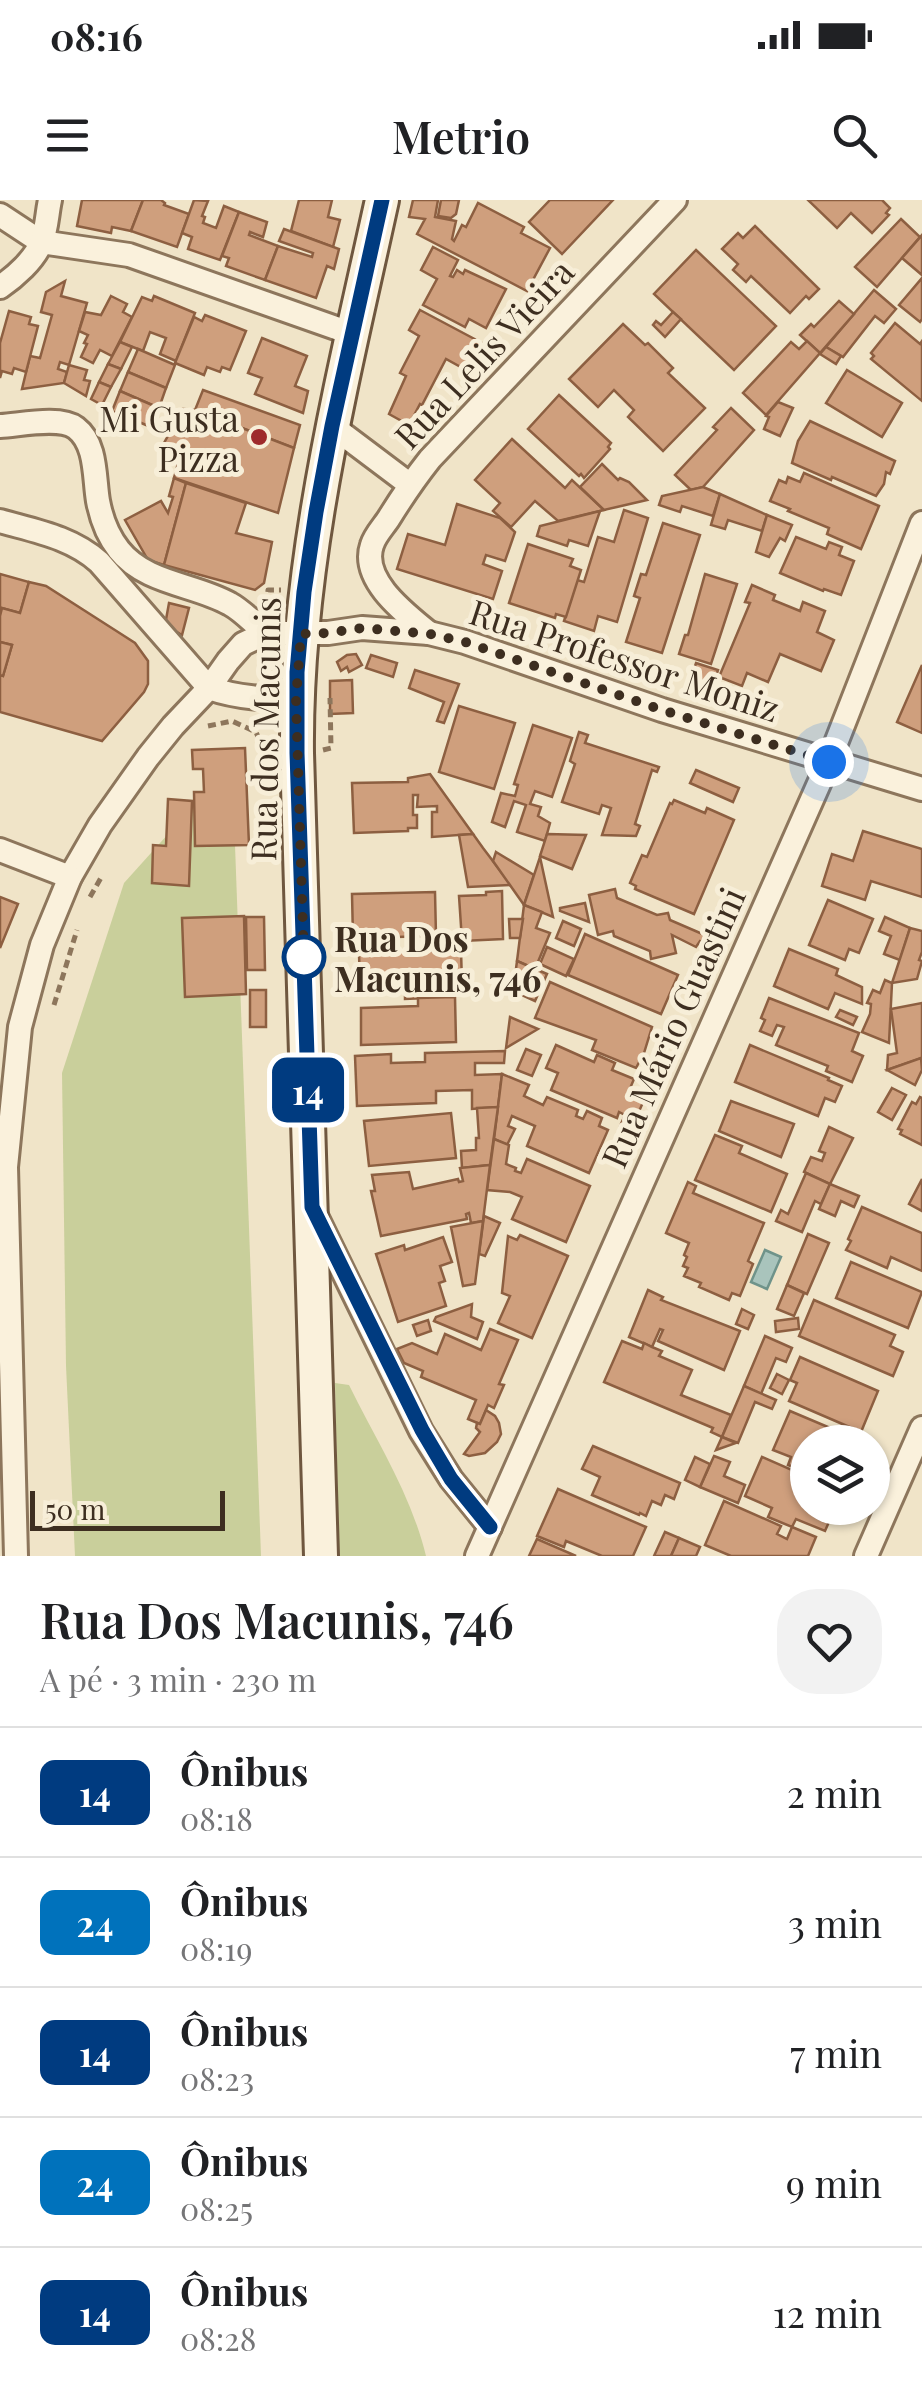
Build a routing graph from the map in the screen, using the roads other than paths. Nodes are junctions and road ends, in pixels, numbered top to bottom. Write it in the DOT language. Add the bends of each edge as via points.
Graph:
graph roads {
  1 [pos="50,200"];
  2 [pos="382,200"];
  3 [pos="675,200"];
  4 [pos="0,215"];
  5 [pos="41,242"];
  6 [pos="0,287"];
  7 [pos="352,334"];
  8 [pos="0,426"];
  9 [pos="332,426"];
  10 [pos="410,484"];
  11 [pos="0,521"];
  12 [pos="922,523"];
  13 [pos="266,633"];
  14 [pos="301,634"];
  15 [pos="430,634"];
  16 [pos="208,688"];
  17 [pos="296,699"];
  18 [pos="829,762"];
  19 [pos="922,789"];
  20 [pos="0,850"];
  21 [pos="70,877"];
  22 [pos="3,1165"];
  23 [pos="312,1207"];
  24 [pos="922,1428"];
  25 [pos="490,1527"];
  26 [pos="16,1556"];
  27 [pos="321,1556"];
  28 [pos="477,1556"];
  29 [pos="866,1556"];
  1 -- 5 [label="street"];
  2 -- 7 [label="main road, Rua dos Macunis"];
  3 -- 10 [label="street, Rua Lelis Vieira"];
  4 -- 5 [label="street"];
  5 -- 6 [label="street"];
  5 -- 7 [label="street" via="129,255"];
  7 -- 9 [label="main road, Rua dos Macunis"];
  8 -- 13 [label="street" via="54,422 76,428 92,456 99,504 120,550 148,572 230,604"];
  9 -- 10 [label="street, Rua Lelis Vieira"];
  9 -- 14 [label="main road, Rua dos Macunis"];
  10 -- 15 [label="street" via="370,547 372,569 380,586"];
  11 -- 16 [label="street" via="85,549"];
  12 -- 18 [label="street, Rua Mário Guastini"];
  13 -- 14 [label="street, Rua Professor Moniz"];
  13 -- 16 [label="street" via="243,644"];
  14 -- 15 [label="street, Rua Professor Moniz" via="362,628"];
  14 -- 17 [label="main road, Rua dos Macunis"];
  15 -- 18 [label="street, Rua Professor Moniz"];
  16 -- 17 [label="street" via="245,698"];
  16 -- 21 [label="street" via="148,758"];
  17 -- 23 [label="main road, Rua dos Macunis"];
  18 -- 19 [label="street, Rua Professor Moniz"];
  18 -- 25 [label="street, Rua Mário Guastini"];
  20 -- 21 [label="street"];
  21 -- 22 [label="street" via="42,945 20,1027"];
  22 -- 26 [label="street"];
  23 -- 25 [label="street, Rua dos Macunis" via="422,1430"];
  23 -- 27 [label="main road, Rua dos Macunis"];
  24 -- 29 [label="street"];
  25 -- 28 [label="street, Rua Mário Guastini"];
}
